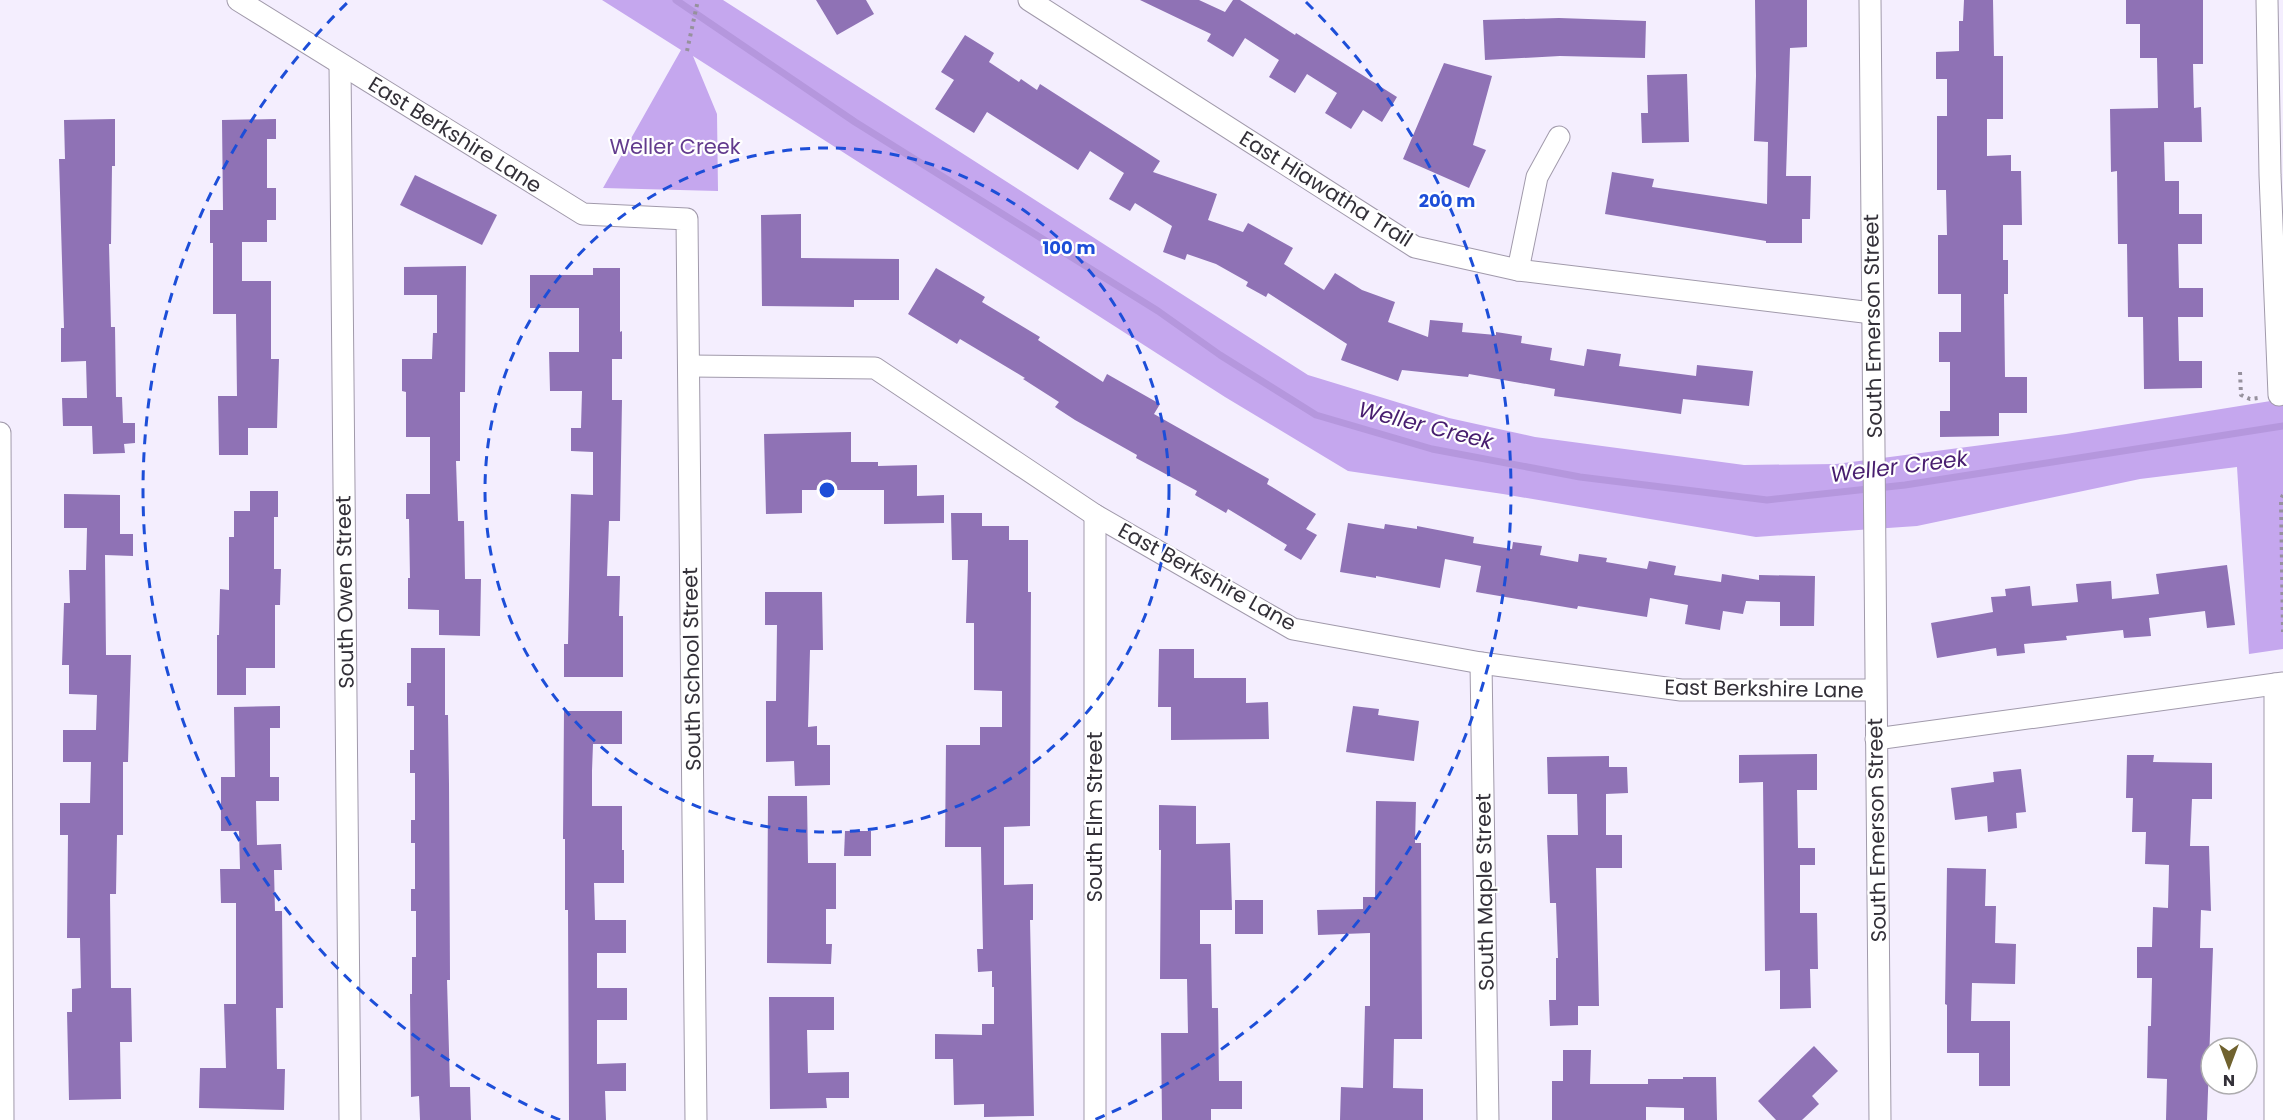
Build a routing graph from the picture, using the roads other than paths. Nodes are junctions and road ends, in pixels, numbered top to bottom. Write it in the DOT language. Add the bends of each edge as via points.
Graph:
graph roads {
  1 [pos="238,0"];
  2 [pos="1029,0"];
  3 [pos="1870,0"];
  4 [pos="2267,0"];
  5 [pos="340,64"];
  6 [pos="1559,137"];
  7 [pos="2276,175"];
  8 [pos="687,219"];
  9 [pos="1518,270"];
  10 [pos="1872,313"];
  11 [pos="689,366"];
  12 [pos="2279,395"];
  13 [pos="0,433"];
  14 [pos="1095,515"];
  15 [pos="1481,663"];
  16 [pos="2279,683"];
  17 [pos="1875,690"];
  18 [pos="1876,739"];
  19 [pos="3,1120"];
  20 [pos="350,1120"];
  21 [pos="696,1120"];
  22 [pos="1095,1120"];
  23 [pos="1488,1120"];
  24 [pos="1880,1120"];
  25 [pos="2275,1120"];
  1 -- 5 [label="street, East Berkshire Lane"];
  2 -- 9 [label="street, East Hiawatha Trail" via="1416,247"];
  3 -- 10 [label="street, South Emerson Street"];
  4 -- 7 [label="street"];
  5 -- 8 [label="street, East Berkshire Lane" via="583,214"];
  5 -- 20 [label="street, South Owen Street"];
  6 -- 9 [label="street" via="1537,177"];
  7 -- 12 [label="street"];
  8 -- 11 [label="street, South School Street"];
  9 -- 10 [label="street, East Hiawatha Trail"];
  10 -- 17 [label="street, South Emerson Street"];
  11 -- 14 [label="street, East Berkshire Lane" via="875,368"];
  11 -- 21 [label="street, South School Street"];
  13 -- 19 [label="street"];
  14 -- 15 [label="street, East Berkshire Lane" via="1293,629"];
  14 -- 22 [label="street, South Elm Street"];
  15 -- 17 [label="street, East Berkshire Lane" via="1681,690"];
  15 -- 23 [label="street, South Maple Street"];
  16 -- 18 [label="street"];
  16 -- 25 [label="street"];
  17 -- 18 [label="street, South Emerson Street"];
  18 -- 24 [label="street, South Emerson Street"];
}
